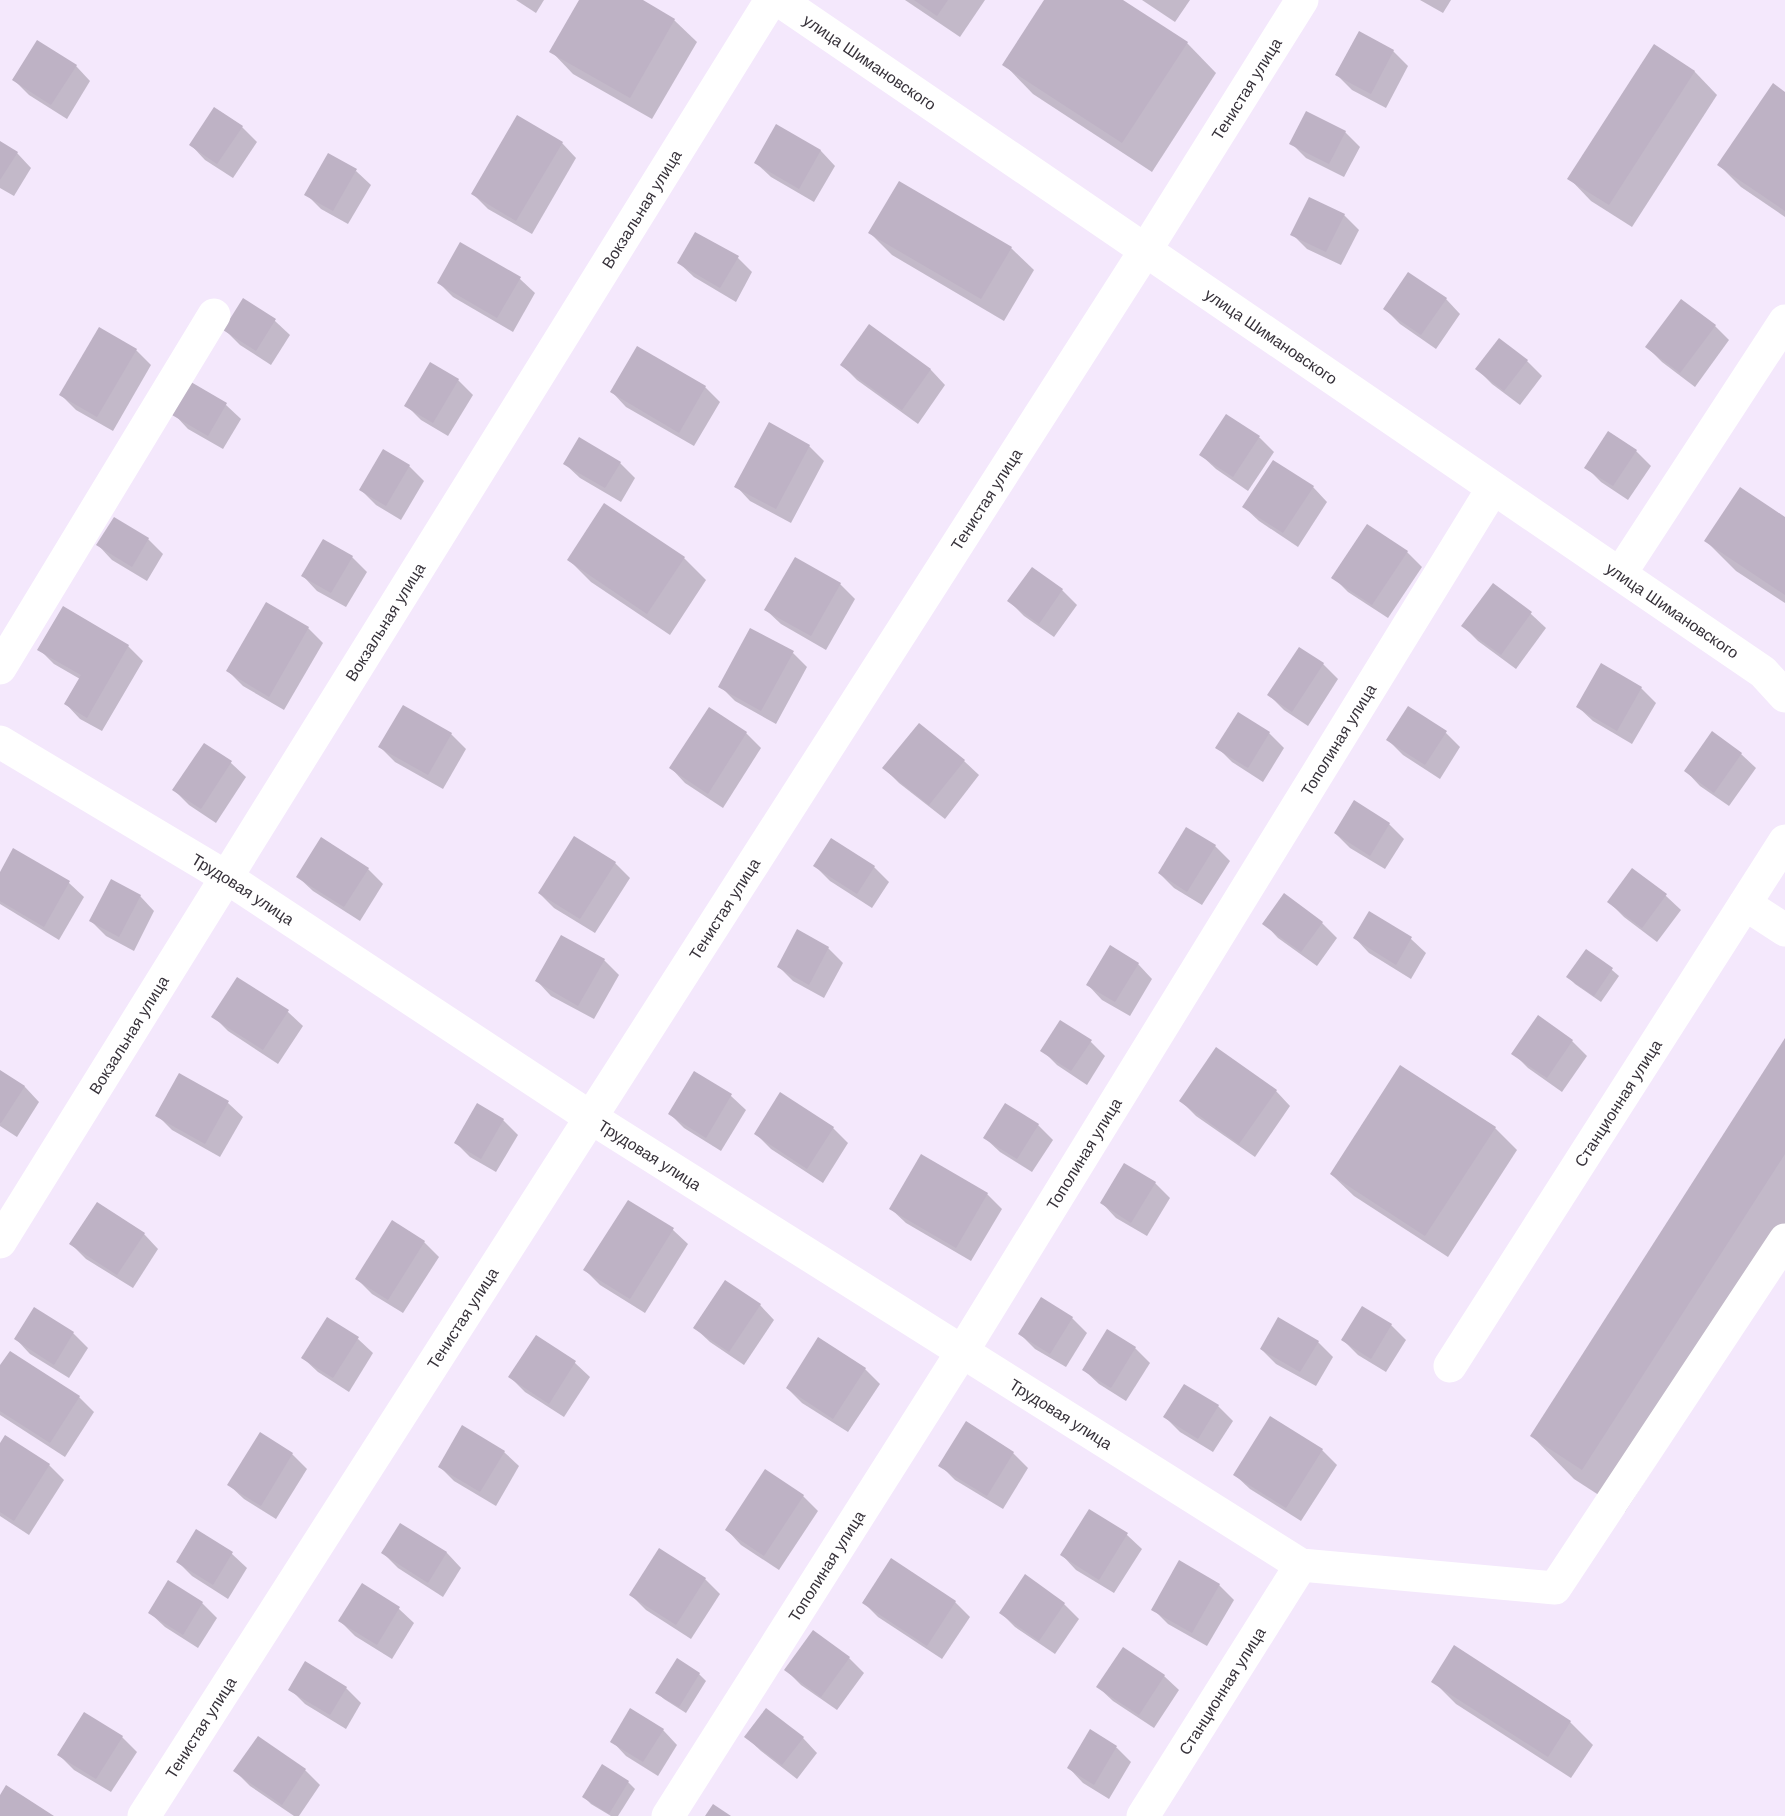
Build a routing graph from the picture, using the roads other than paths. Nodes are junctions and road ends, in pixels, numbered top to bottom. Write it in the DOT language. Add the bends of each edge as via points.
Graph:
graph roads {
  1 [pos="771,0"];
  2 [pos="779,0"];
  3 [pos="1302,0"];
  4 [pos="1145,251"];
  5 [pos="214,315"];
  6 [pos="1785,321"];
  7 [pos="1493,488"];
  8 [pos="1620,574"];
  9 [pos="0,668"];
  10 [pos="1785,696"];
  11 [pos="0,742"];
  12 [pos="1785,841"];
  13 [pos="226,877"];
  14 [pos="1745,904"];
  15 [pos="1785,930"];
  16 [pos="590,1117"];
  17 [pos="1785,1240"];
  18 [pos="0,1242"];
  19 [pos="962,1352"];
  20 [pos="1450,1366"];
  21 [pos="1301,1565"];
  22 [pos="144,1816"];
  23 [pos="668,1816"];
  24 [pos="1143,1816"];
  1 -- 13 [label="street, Вокзальная улица"];
  2 -- 4 [label="street, улица Шимановского"];
  3 -- 4 [label="street, Тенистая улица"];
  4 -- 7 [label="street, улица Шимановского"];
  4 -- 16 [label="street, Тенистая улица"];
  5 -- 9 [label="street"];
  6 -- 8 [label="street"];
  7 -- 8 [label="street, улица Шимановского"];
  7 -- 19 [label="street, Тополиная улица"];
  8 -- 10 [label="street, улица Шимановского" via="1763,672"];
  11 -- 13 [label="street, Трудовая улица"];
  12 -- 14 [label="street, Станционная улица"];
  13 -- 16 [label="street, Трудовая улица"];
  13 -- 18 [label="street, Вокзальная улица"];
  14 -- 15 [label="street"];
  14 -- 20 [label="street, Станционная улица"];
  16 -- 19 [label="street, Трудовая улица"];
  16 -- 22 [label="street, Тенистая улица"];
  17 -- 21 [label="street" via="1555,1588"];
  19 -- 21 [label="street, Трудовая улица"];
  19 -- 23 [label="street, Тополиная улица"];
  21 -- 24 [label="street, Станционная улица"];
}
